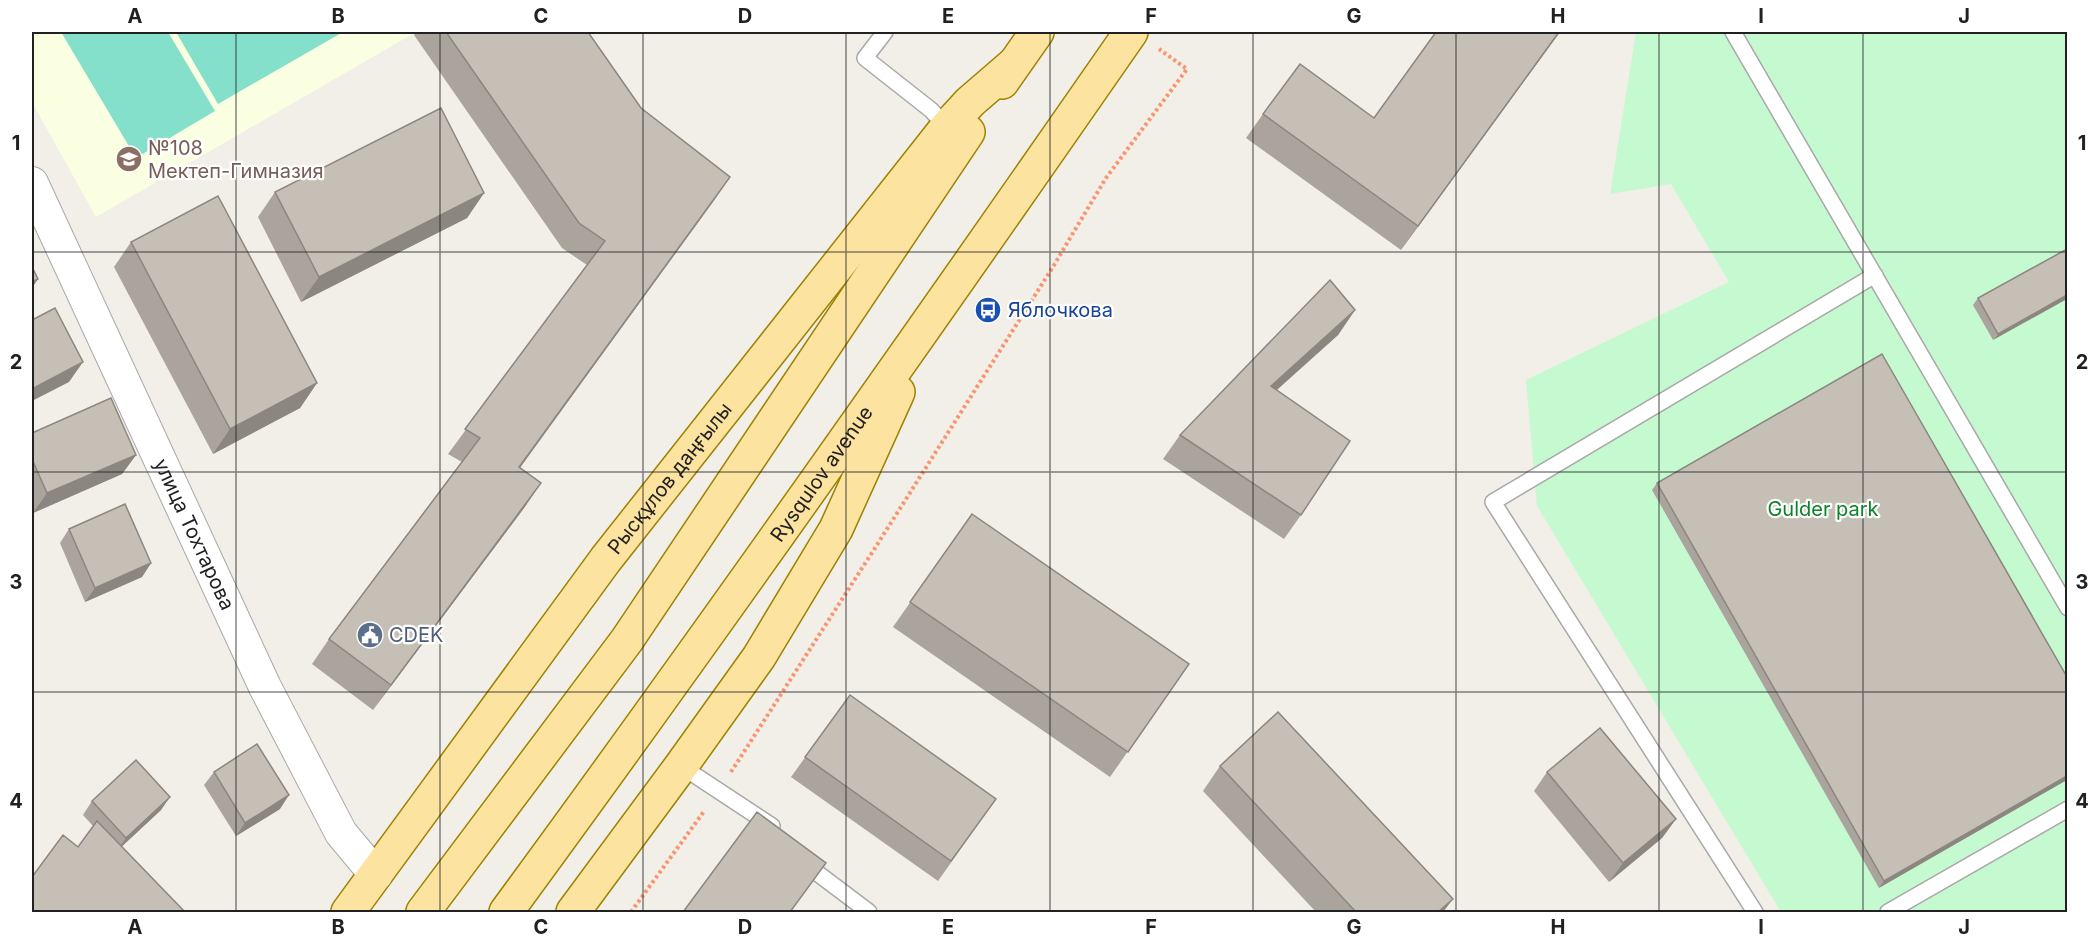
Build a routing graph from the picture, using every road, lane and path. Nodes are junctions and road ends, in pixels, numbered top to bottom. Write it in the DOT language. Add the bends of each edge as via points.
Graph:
graph roads {
  1 [pos="885,32"];
  2 [pos="1037,32"];
  3 [pos="1131,32"];
  4 [pos="1733,32"];
  5 [pos="1014,64"];
  6 [pos="1187,69"];
  7 [pos="947,127"];
  8 [pos="32,183"];
  9 [pos="1875,275"];
  10 [pos="929,323"];
  11 [pos="2067,608"];
  12 [pos="681,766"];
  13 [pos="719,791"];
  14 [pos="2067,809"];
  15 [pos="785,835"];
  16 [pos="794,851"];
  17 [pos="376,875"];
  18 [pos="348,912"];
  19 [pos="423,912"];
  20 [pos="506,912"];
  21 [pos="573,912"];
  22 [pos="631,912"];
  23 [pos="869,912"];
  24 [pos="1755,912"];
  25 [pos="1888,912"];
  1 -- 7 [label="lane" via="865,58"];
  2 -- 5 [label="main road"];
  3 -- 10 [label="main road, Rysqulov avenue"];
  4 -- 9 [label="lane"];
  5 -- 7 [label="main road, Рысқұлов даңғылы"];
  5 -- 19 [label="main road" via="627,640"];
  6 -- 13 [label="path" via="1106,178"];
  7 -- 17 [label="main road, Рысқұлов даңғылы" via="606,560"];
  8 -- 17 [label="street, улица Тохтарова" via="266,687 341,833"];
  9 -- 11 [label="lane"];
  9 -- 24 [label="lane" via="1493,502"];
  10 -- 12 [label="main road" via="836,529 759,657"];
  10 -- 20 [label="main road, Rysqulov avenue"];
  12 -- 13 [label="lane"];
  12 -- 21 [label="main road"];
  13 -- 15 [label="lane"];
  13 -- 22 [label="path"];
  14 -- 25 [label="lane"];
  16 -- 23 [label="lane" via="799,860"];
  17 -- 18 [label="main road, Рысқұлов даңғылы"];
}
